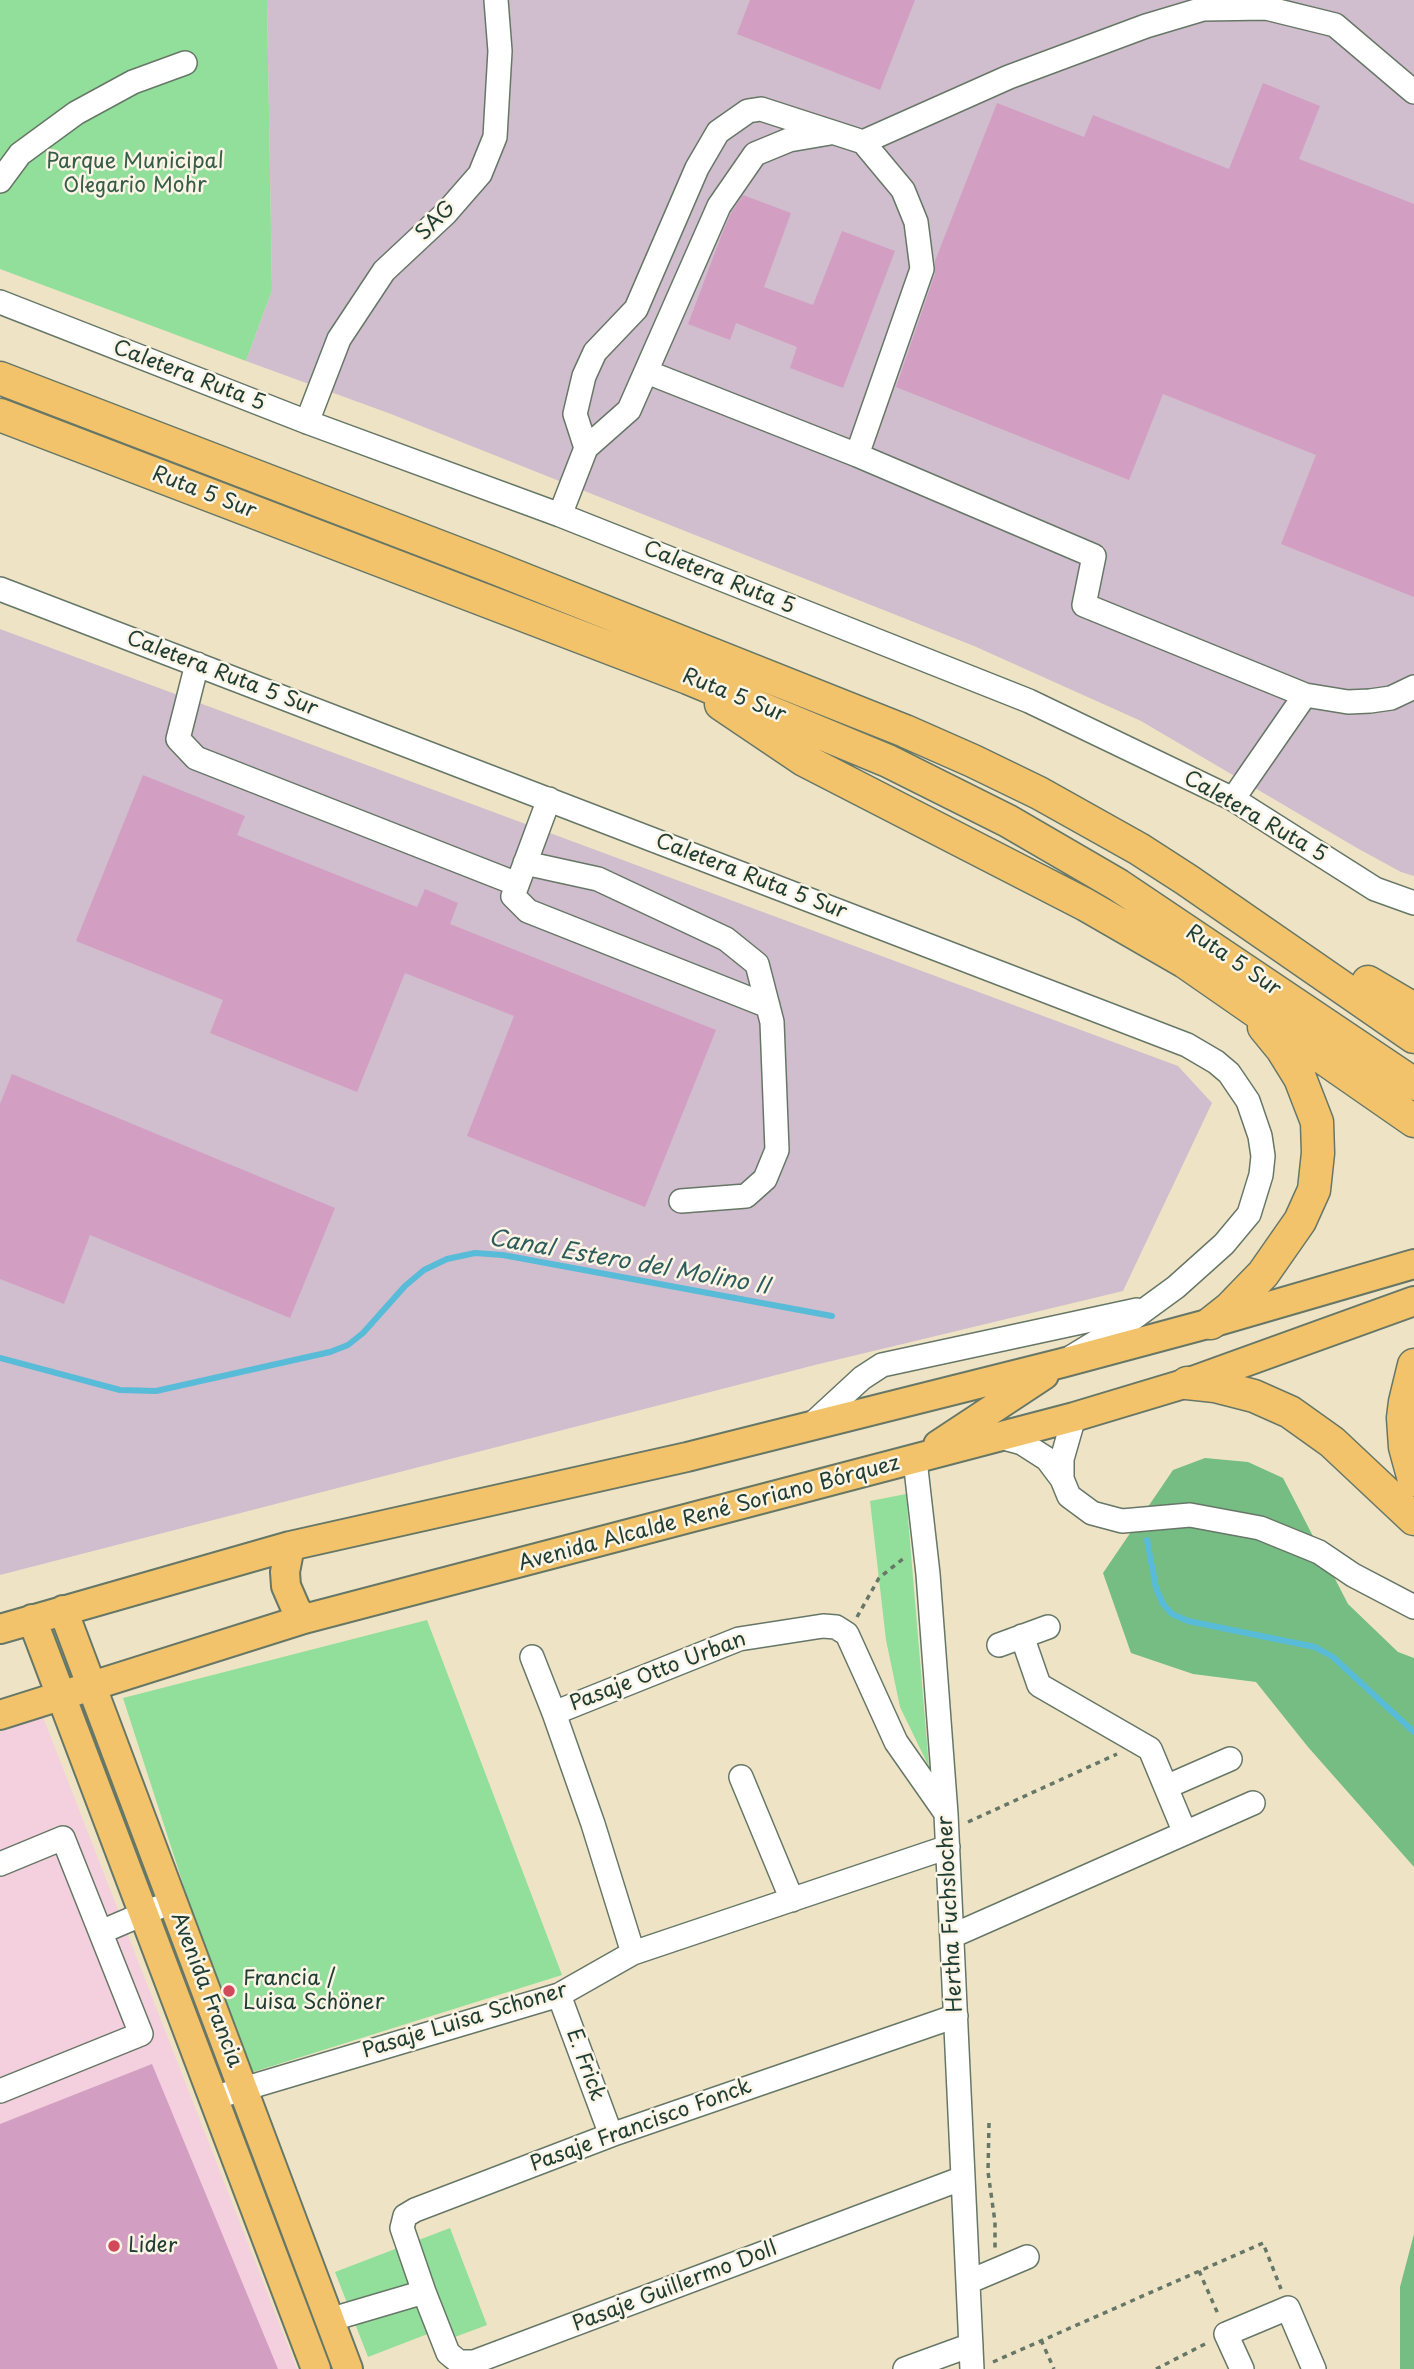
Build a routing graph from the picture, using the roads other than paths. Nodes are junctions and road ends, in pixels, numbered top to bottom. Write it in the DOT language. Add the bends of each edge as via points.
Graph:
graph roads {
  1 [pos="496,0"];
  2 [pos="185,63"];
  3 [pos="1414,92"];
  4 [pos="836,132"];
  5 [pos="863,142"];
  6 [pos="0,181"];
  7 [pos="0,302"];
  8 [pos="647,372"];
  9 [pos="0,378"];
  10 [pos="0,415"];
  11 [pos="307,422"];
  12 [pos="586,448"];
  13 [pos="856,455"];
  14 [pos="560,515"];
  15 [pos="0,589"];
  16 [pos="197,664"];
  17 [pos="688,678"];
  18 [pos="1414,687"];
  19 [pos="1305,695"];
  20 [pos="549,799"];
  21 [pos="1234,799"];
  22 [pos="521,874"];
  23 [pos="1187,880"];
  24 [pos="1414,903"];
  25 [pos="1241,1000"];
  26 [pos="1408,1003"];
  27 [pos="768,1006"];
  28 [pos="1414,1037"];
  29 [pos="1414,1084"];
  30 [pos="1414,1121"];
  31 [pos="681,1201"];
  32 [pos="1414,1264"];
  33 [pos="1414,1301"];
  34 [pos="1150,1307"];
  35 [pos="1211,1322"];
  36 [pos="1062,1363"];
  37 [pos="1414,1365"];
  38 [pos="1187,1383"];
  39 [pos="1074,1417"];
  40 [pos="810,1426"];
  41 [pos="1000,1437"];
  42 [pos="915,1460"];
  43 [pos="1062,1479"];
  44 [pos="1414,1480"];
  45 [pos="1414,1519"];
  46 [pos="290,1546"];
  47 [pos="1414,1607"];
  48 [pos="63,1610"];
  49 [pos="32,1619"];
  50 [pos="304,1619"];
  51 [pos="1048,1627"];
  52 [pos="0,1629"];
  53 [pos="1022,1636"];
  54 [pos="999,1644"];
  55 [pos="532,1657"];
  56 [pos="92,1685"];
  57 [pos="60,1694"];
  58 [pos="554,1713"];
  59 [pos="0,1715"];
  60 [pos="1230,1759"];
  61 [pos="741,1777"];
  62 [pos="1166,1787"];
  63 [pos="1253,1803"];
  64 [pos="947,1831"];
  65 [pos="1185,1833"];
  66 [pos="0,1864"];
  67 [pos="792,1900"];
  68 [pos="172,1901"];
  69 [pos="144,1914"];
  70 [pos="101,1932"];
  71 [pos="952,1936"];
  72 [pos="633,1953"];
  73 [pos="559,1995"];
  74 [pos="956,2016"];
  75 [pos="242,2088"];
  76 [pos="0,2091"];
  77 [pos="213,2098"];
  78 [pos="611,2135"];
  79 [pos="963,2178"];
  80 [pos="1027,2257"];
  81 [pos="968,2283"];
  82 [pos="424,2292"];
  83 [pos="293,2308"];
  84 [pos="329,2317"];
  85 [pos="971,2344"];
  86 [pos="311,2357"];
  87 [pos="348,2369"];
  88 [pos="905,2369"];
  89 [pos="972,2369"];
  90 [pos="1242,2369"];
  91 [pos="1314,2369"];
  1 -- 11 [label="street, SAG" via="500,51 495,137 480,174 384,271 339,339"];
  2 -- 6 [label="street" via="132,82 76,113 20,155"];
  3 -- 5 [label="street" via="1335,25 1266,8 1203,9 1009,77"];
  4 -- 5 [label="street"];
  4 -- 8 [label="street" via="789,140 755,154 719,206"];
  4 -- 12 [label="street" via="761,109 748,111 718,132 697,168 636,309 595,352 584,376 575,414"];
  5 -- 13 [label="street" via="903,190 916,222 922,270"];
  7 -- 11 [label="street, Caletera Ruta 5"];
  8 -- 12 [label="street" via="629,410"];
  8 -- 13 [label="street"];
  9 -- 23 [label="highway, Ruta 5 Sur" via="905,731 1039,793"];
  10 -- 17 [label="highway, Ruta 5 Sur"];
  11 -- 14 [label="street, Caletera Ruta 5"];
  12 -- 14 [label="street"];
  13 -- 19 [label="street" via="1094,556 1084,605"];
  14 -- 21 [label="street, Caletera Ruta 5" via="1029,701"];
  15 -- 16 [label="street, Caletera Ruta 5 Sur"];
  16 -- 20 [label="street, Caletera Ruta 5 Sur"];
  16 -- 22 [label="street" via="178,740 196,758"];
  17 -- 25 [label="highway" via="744,722 804,760 1086,905"];
  17 -- 29 [label="highway, Ruta 5 Sur" via="888,761 1052,846 1171,919"];
  18 -- 19 [label="street" via="1391,698 1370,701"];
  19 -- 21 [label="street"];
  20 -- 22 [label="street"];
  20 -- 34 [label="street, Caletera Ruta 5 Sur" via="1187,1045 1216,1062 1240,1087 1255,1116 1263,1156 1257,1195 1249,1214 1224,1244"];
  21 -- 24 [label="street, Caletera Ruta 5" via="1376,889"];
  22 -- 27 [label="street" via="598,879 726,939 757,964"];
  22 -- 27 [label="street" via="513,895 528,911"];
  23 -- 26 [label="highway"];
  23 -- 28 [label="highway, Ruta 5 Sur"];
  25 -- 30 [label="highway"];
  25 -- 35 [label="highway" via="1300,1078 1317,1122 1318,1153 1314,1190 1290,1239 1248,1292"];
  27 -- 31 [label="street" via="777,1150 765,1180 746,1196"];
  32 -- 35 [label="main road"];
  33 -- 38 [label="main road, Avenida Alcalde René Soriano Bórquez"];
  34 -- 36 [label="street, Caletera Ruta 5 Sur"];
  34 -- 40 [label="street, Caletera Ruta 5 Sur" via="882,1365"];
  35 -- 36 [label="main road"];
  36 -- 40 [label="main road"];
  36 -- 42 [label="main road"];
  37 -- 44 [label="highway" via="1404,1418 1405,1447"];
  38 -- 39 [label="main road, Avenida Alcalde René Soriano Bórquez"];
  38 -- 45 [label="highway" via="1254,1396 1290,1412 1332,1442"];
  39 -- 41 [label="main road, Avenida Alcalde René Soriano Bórquez"];
  39 -- 43 [label="street" via="1062,1460"];
  40 -- 46 [label="main road"];
  41 -- 42 [label="main road, Avenida Alcalde René Soriano Bórquez"];
  41 -- 43 [label="street" via="1022,1443 1047,1459"];
  42 -- 50 [label="main road, Avenida Alcalde René Soriano Bórquez"];
  42 -- 64 [label="street, Hertha Fuchslocher"];
  43 -- 47 [label="street" via="1079,1505 1107,1519 1190,1515 1237,1522 1318,1552"];
  46 -- 48 [label="main road"];
  46 -- 50 [label="main road" via="286,1586"];
  48 -- 49 [label="main road"];
  48 -- 56 [label="main road, Avenida Francia"];
  49 -- 52 [label="main road"];
  49 -- 57 [label="main road, Avenida Francia"];
  50 -- 56 [label="main road, Avenida Alcalde René Soriano Bórquez"];
  51 -- 53 [label="street"];
  53 -- 54 [label="street"];
  53 -- 62 [label="street" via="1039,1685 1150,1749"];
  55 -- 58 [label="street"];
  56 -- 57 [label="main road, Avenida Alcalde René Soriano Bórquez"];
  56 -- 68 [label="main road, Avenida Francia"];
  57 -- 59 [label="main road, Avenida Alcalde René Soriano Bórquez"];
  57 -- 69 [label="main road, Avenida Francia"];
  58 -- 64 [label="street, Pasaje Otto Urban" via="738,1639 836,1627 848,1634 897,1742"];
  58 -- 72 [label="street"];
  60 -- 62 [label="street"];
  61 -- 67 [label="street"];
  62 -- 65 [label="street"];
  63 -- 65 [label="street"];
  64 -- 67 [label="street, Pasaje Luisa Schoner"];
  64 -- 71 [label="street, Hertha Fuchslocher"];
  65 -- 71 [label="street"];
  66 -- 70 [label="street" via="63,1838"];
  67 -- 72 [label="street, Pasaje Luisa Schoner"];
  68 -- 69 [label="street"];
  68 -- 75 [label="main road, Avenida Francia"];
  69 -- 70 [label="street"];
  69 -- 77 [label="main road, Avenida Francia"];
  70 -- 76 [label="street" via="141,2034"];
  71 -- 74 [label="street, Hertha Fuchslocher"];
  72 -- 73 [label="street, Pasaje Luisa Schoner"];
  73 -- 75 [label="street, Pasaje Luisa Schoner"];
  73 -- 78 [label="street, E. Frick"];
  74 -- 78 [label="street, Pasaje Francisco Fonck"];
  74 -- 79 [label="street, Hertha Fuchslocher"];
  75 -- 77 [label="street, Pasaje Luisa Schoner"];
  75 -- 84 [label="main road, Avenida Francia"];
  77 -- 83 [label="main road, Avenida Francia"];
  78 -- 82 [label="street, Pasaje Francisco Fonck" via="409,2212 402,2228"];
  79 -- 81 [label="street, Hertha Fuchslocher"];
  79 -- 82 [label="street, Pasaje Guillermo Doll" via="474,2362 460,2362 448,2353"];
  80 -- 81 [label="street"];
  81 -- 85 [label="street, Hertha Fuchslocher"];
  82 -- 84 [label="street"];
  83 -- 84 [label="street"];
  83 -- 86 [label="main road, Avenida Francia"];
  84 -- 86 [label="street"];
  84 -- 87 [label="main road, Avenida Francia"];
  85 -- 88 [label="street"];
  85 -- 89 [label="street, Hertha Fuchslocher"];
  90 -- 91 [label="street" via="1226,2334 1288,2308"];
}
